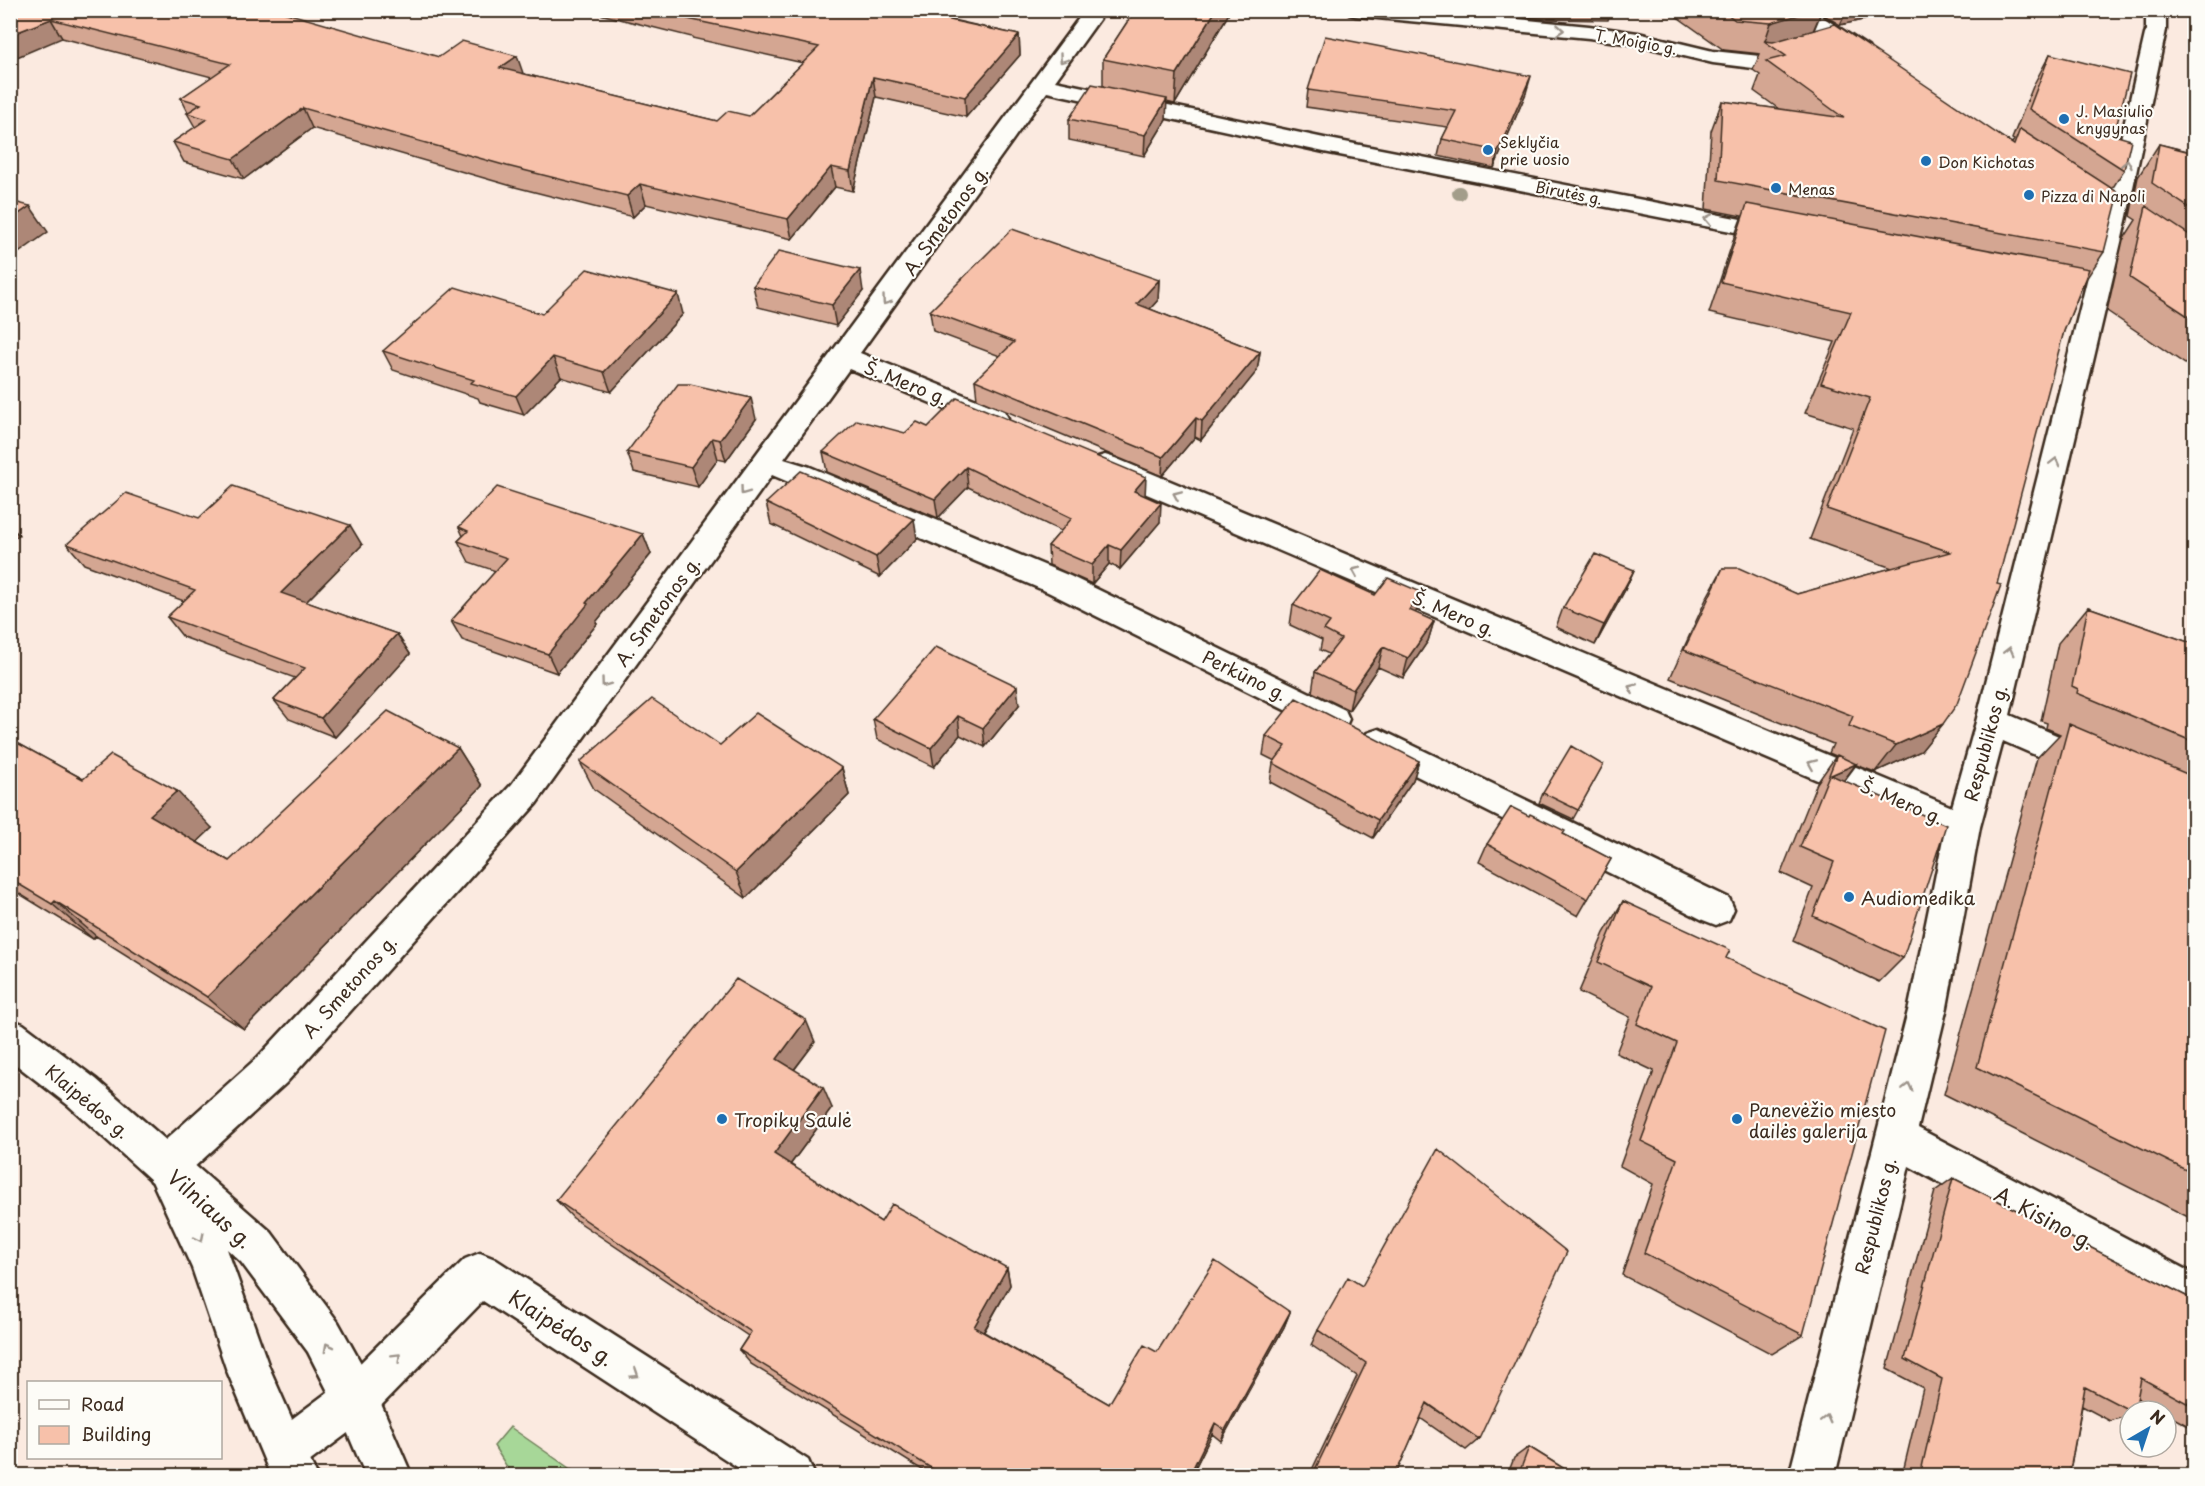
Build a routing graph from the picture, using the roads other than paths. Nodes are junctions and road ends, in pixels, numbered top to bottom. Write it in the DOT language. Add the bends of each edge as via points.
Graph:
graph roads {
  1 [pos="1096,10"];
  2 [pos="1356,10"];
  3 [pos="1798,10"];
  4 [pos="2156,10"];
  5 [pos="1840,39"];
  6 [pos="1880,65"];
  7 [pos="1044,85"];
  8 [pos="1803,238"];
  9 [pos="845,357"];
  10 [pos="1022,430"];
  11 [pos="1077,453"];
  12 [pos="765,463"];
  13 [pos="1992,722"];
  14 [pos="2120,777"];
  15 [pos="1963,827"];
  16 [pos="1716,909"];
  17 [pos="10,1037"];
  18 [pos="1895,1137"];
  19 [pos="165,1167"];
  20 [pos="2194,1297"];
  21 [pos="356,1399"];
  22 [pos="289,1464"];
  23 [pos="388,1476"];
  24 [pos="792,1476"];
  25 [pos="1812,1476"];
  1 -- 7 [label="main road, A. Smetonos g., one-way"];
  2 -- 5 [label="main road, T. Moigio g., one-way" via="1608,35 1761,63"];
  3 -- 5 [label="main road"];
  13 -- 4 [label="main road, Respublikos g., one-way" via="2084,293 2114,221 2156,30"];
  5 -- 6 [label="main road"];
  8 -- 7 [label="main road, Birutės g., one-way" via="1324,145"];
  7 -- 9 [label="main road, A. Smetonos g., one-way"];
  9 -- 10 [label="main road, Š. Mero g."];
  9 -- 12 [label="main road, A. Smetonos g."];
  15 -- 11 [label="main road, Š. Mero g., one-way"];
  12 -- 16 [label="main road, Perkūno g." via="800,474 1059,584"];
  12 -- 19 [label="main road, A. Smetonos g., one-way" via="524,794 272,1070"];
  13 -- 14 [label="main road"];
  13 -- 15 [label="main road, Respublikos g."];
  18 -- 15 [label="main road, Respublikos g., one-way" via="1928,1007"];
  17 -- 19 [label="main road, Klaipėdos g." via="82,1092"];
  18 -- 20 [label="main road, A. Kisino g."];
  25 -- 18 [label="main road, Respublikos g., one-way"];
  21 -- 19 [label="main road, Vilniaus g., one-way" via="323,1337 256,1247"];
  19 -- 22 [label="main road, Vilniaus g., one-way" via="211,1261 241,1350"];
  21 -- 22 [label="main road"];
  21 -- 23 [label="main road, Vilniaus g."];
  21 -- 24 [label="main road, Klaipėdos g., one-way" via="480,1274"];
}
